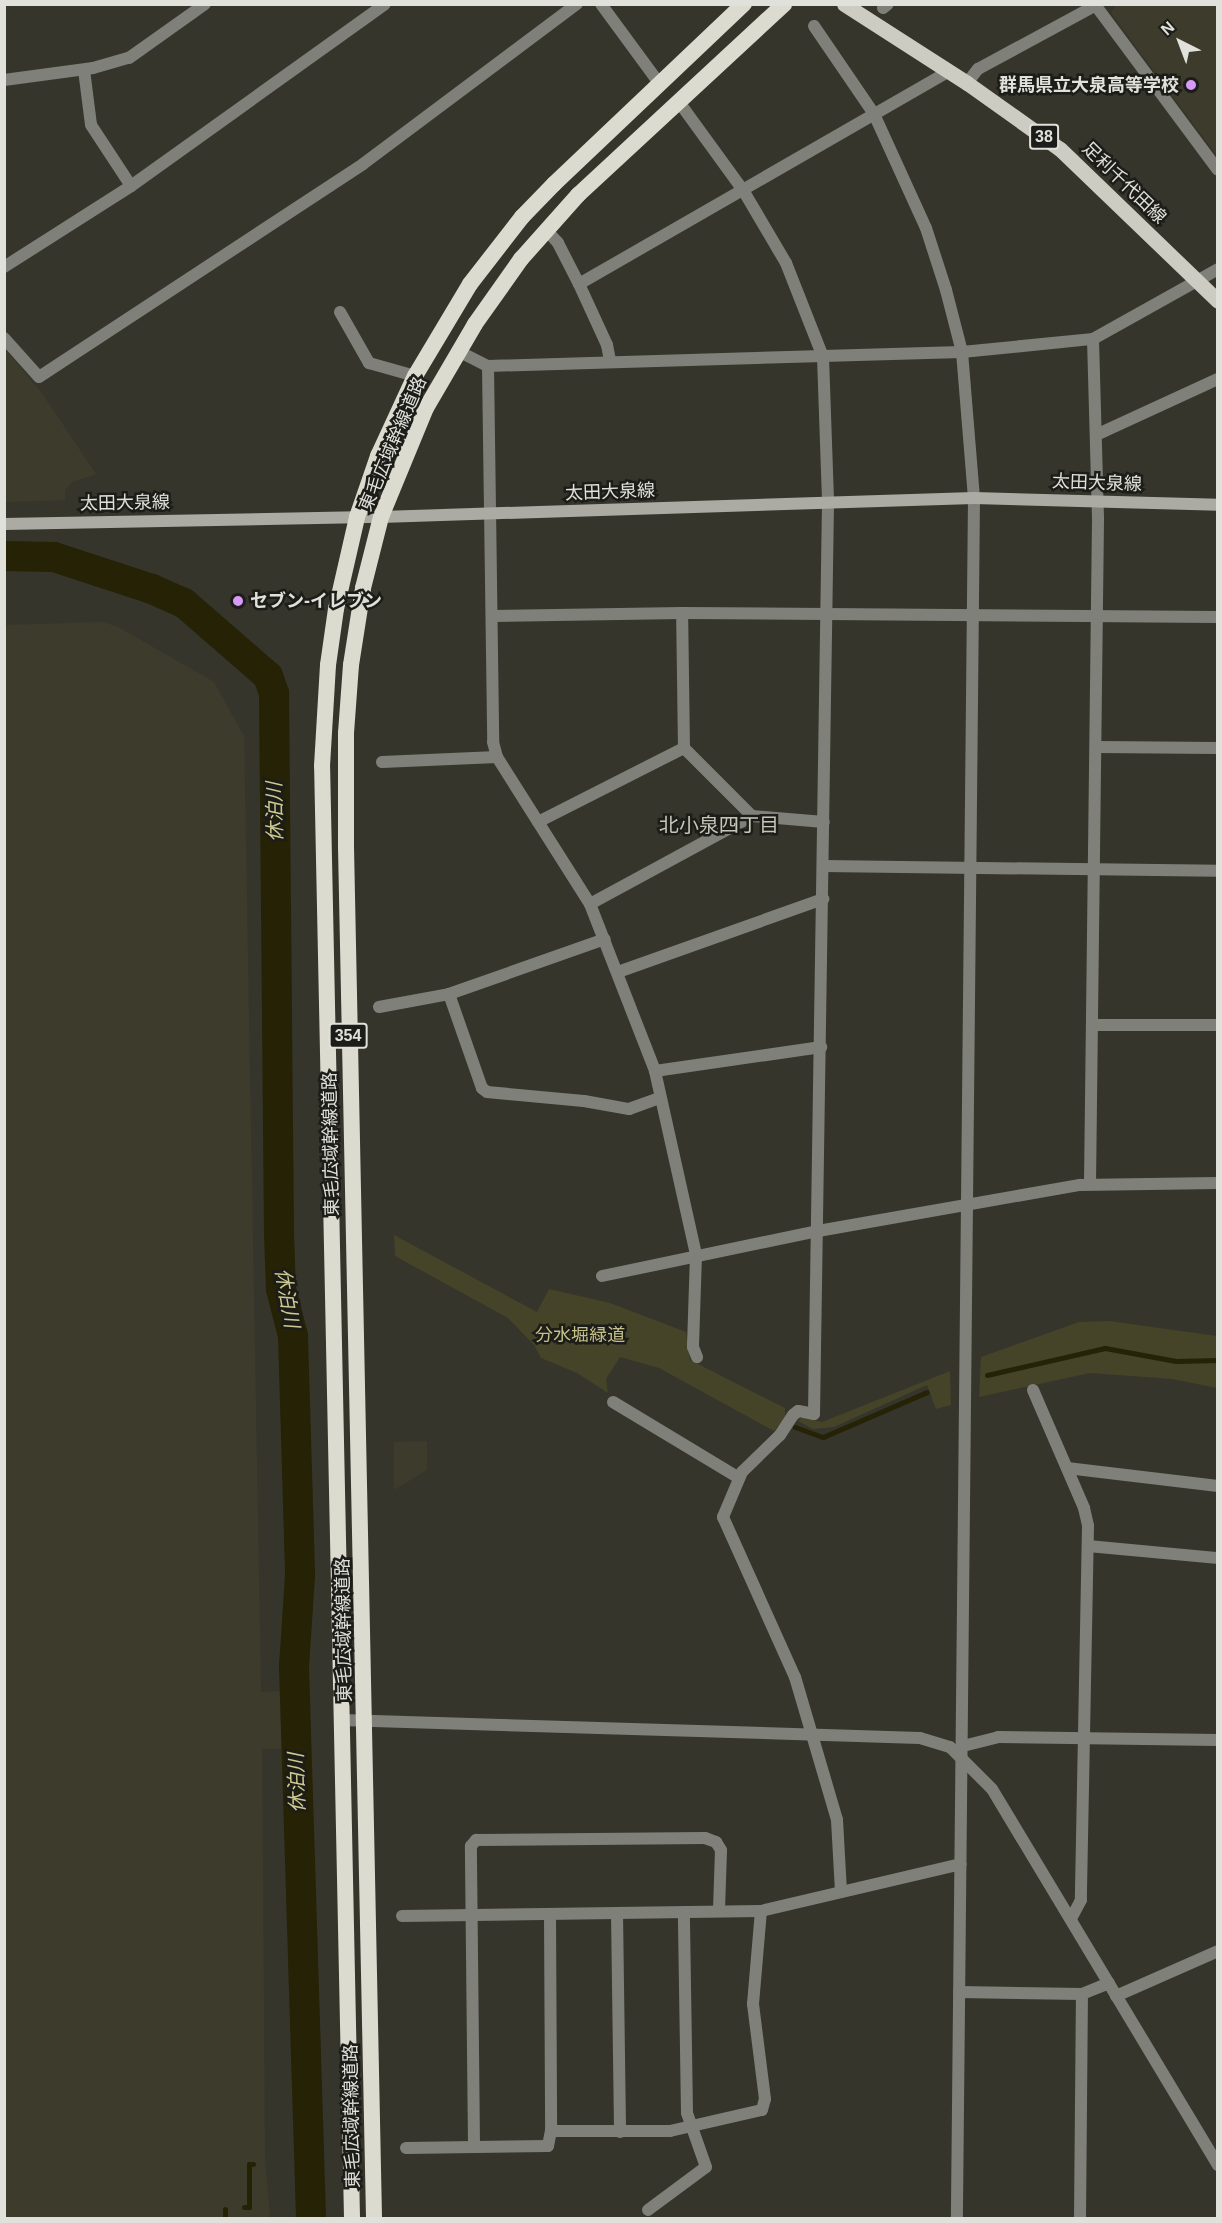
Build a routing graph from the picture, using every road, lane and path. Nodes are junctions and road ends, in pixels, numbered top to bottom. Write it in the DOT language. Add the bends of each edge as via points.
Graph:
graph roads {
  1 [pos="205,4"];
  2 [pos="385,4"];
  3 [pos="577,4"];
  4 [pos="601,4"];
  5 [pos="744,4"];
  6 [pos="784,4"];
  7 [pos="844,4"];
  8 [pos="1097,5"];
  9 [pos="814,26"];
  10 [pos="84,70"];
  11 [pos="949,71"];
  12 [pos="4,80"];
  13 [pos="659,83"];
  14 [pos="967,83"];
  15 [pos="679,102"];
  16 [pos="874,114"];
  17 [pos="1218,170"];
  18 [pos="131,186"];
  19 [pos="743,190"];
  20 [pos="546,231"];
  21 [pos="4,267"];
  22 [pos="1218,269"];
  23 [pos="1197,281"];
  24 [pos="579,284"];
  25 [pos="1218,301"];
  26 [pos="340,312"];
  27 [pos="4,338"];
  28 [pos="1093,339"];
  29 [pos="458,351"];
  30 [pos="962,352"];
  31 [pos="823,357"];
  32 [pos="610,360"];
  33 [pos="488,366"];
  34 [pos="415,376"];
  35 [pos="1218,379"];
  36 [pos="1096,435"];
  37 [pos="974,498"];
  38 [pos="1098,501"];
  39 [pos="828,503"];
  40 [pos="1218,505"];
  41 [pos="490,513"];
  42 [pos="357,517"];
  43 [pos="381,517"];
  44 [pos="4,524"];
  45 [pos="682,613"];
  46 [pos="975,614"];
  47 [pos="827,615"];
  48 [pos="493,616"];
  49 [pos="1097,616"];
  50 [pos="1218,617"];
  51 [pos="1097,747"];
  52 [pos="684,748"];
  53 [pos="1218,748"];
  54 [pos="497,758"];
  55 [pos="382,762"];
  56 [pos="752,816"];
  57 [pos="538,822"];
  58 [pos="824,822"];
  59 [pos="823,866"];
  60 [pos="972,869"];
  61 [pos="1094,869"];
  62 [pos="1218,871"];
  63 [pos="823,899"];
  64 [pos="590,904"];
  65 [pos="605,939"];
  66 [pos="618,972"];
  67 [pos="449,994"];
  68 [pos="379,1007"];
  69 [pos="1094,1025"];
  70 [pos="1218,1025"];
  71 [pos="821,1047"];
  72 [pos="654,1071"];
  73 [pos="659,1098"];
  74 [pos="1218,1183"];
  75 [pos="1090,1184"];
  76 [pos="968,1206"];
  77 [pos="818,1231"];
  78 [pos="696,1255"];
  79 [pos="602,1276"];
  80 [pos="697,1357"];
  81 [pos="1033,1390"];
  82 [pos="613,1402"];
  83 [pos="1067,1468"];
  84 [pos="739,1478"];
  85 [pos="1218,1486"];
  86 [pos="1088,1546"];
  87 [pos="1218,1558"];
  88 [pos="364,1719"];
  89 [pos="342,1720"];
  90 [pos="812,1736"];
  91 [pos="1083,1738"];
  92 [pos="1218,1740"];
  93 [pos="963,1752"];
  94 [pos="961,1864"];
  95 [pos="840,1892"];
  96 [pos="719,1910"];
  97 [pos="761,1911"];
  98 [pos="684,1912"];
  99 [pos="617,1913"];
  100 [pos="550,1914"];
  101 [pos="471,1915"];
  102 [pos="402,1916"];
  103 [pos="1071,1919"];
  104 [pos="1218,1951"];
  105 [pos="1109,1983"];
  106 [pos="959,1992"];
  107 [pos="1082,1994"];
  108 [pos="1116,1996"];
  109 [pos="689,2127"];
  110 [pos="551,2131"];
  111 [pos="620,2132"];
  112 [pos="474,2145"];
  113 [pos="406,2148"];
  114 [pos="1218,2165"];
  115 [pos="648,2210"];
  116 [pos="352,2218"];
  117 [pos="374,2218"];
  118 [pos="957,2218"];
  119 [pos="1080,2218"];
  1 -- 10 [label="street" via="129,58"];
  2 -- 18 [label="street"];
  3 -- 27 [label="street" via="363,164 39,377"];
  4 -- 13 [label="street"];
  5 -- 13 [label="highway, 東毛広域幹線道路 / 354"];
  6 -- 15 [label="highway, 東毛広域幹線道路 / 354"];
  7 -- 11 [label="main road, 足利千代田線 / 38"];
  8 -- 14 [label="street" via="978,69"];
  8 -- 17 [label="street"];
  9 -- 16 [label="street"];
  10 -- 12 [label="street"];
  10 -- 18 [label="street" via="91,125"];
  11 -- 14 [label="main road, 足利千代田線 / 38"];
  11 -- 16 [label="street"];
  13 -- 34 [label="highway, 東毛広域幹線道路 / 354" via="522,217 470,284"];
  14 -- 23 [label="main road, 足利千代田線 / 38" via="1060,149"];
  15 -- 19 [label="street"];
  15 -- 20 [label="highway, 東毛広域幹線道路 / 354" via="578,195"];
  16 -- 19 [label="street"];
  16 -- 30 [label="street" via="926,228"];
  18 -- 21 [label="street"];
  19 -- 24 [label="street"];
  19 -- 31 [label="street" via="786,263"];
  20 -- 24 [label="street" via="558,243"];
  20 -- 29 [label="highway, 東毛広域幹線道路 / 354" via="521,259"];
  22 -- 23 [label="street"];
  23 -- 25 [label="main road, 足利千代田線 / 38"];
  23 -- 28 [label="street"];
  24 -- 32 [label="street"];
  26 -- 34 [label="street" via="369,363"];
  28 -- 30 [label="street"];
  28 -- 36 [label="street"];
  29 -- 33 [label="street"];
  29 -- 43 [label="highway, 東毛広域幹線道路 / 354" via="426,408"];
  30 -- 31 [label="street"];
  30 -- 37 [label="street"];
  31 -- 32 [label="street"];
  31 -- 39 [label="street"];
  32 -- 33 [label="street"];
  33 -- 41 [label="street"];
  34 -- 42 [label="highway, 東毛広域幹線道路 / 354" via="378,456"];
  35 -- 36 [label="street"];
  36 -- 38 [label="street"];
  37 -- 38 [label="main road, 太田大泉線"];
  37 -- 39 [label="main road, 太田大泉線"];
  37 -- 46 [label="street"];
  38 -- 40 [label="main road, 太田大泉線"];
  38 -- 49 [label="street"];
  39 -- 41 [label="main road, 太田大泉線"];
  39 -- 47 [label="street"];
  41 -- 43 [label="main road, 太田大泉線"];
  41 -- 48 [label="street"];
  42 -- 43 [label="main road, 太田大泉線"];
  42 -- 44 [label="main road, 太田大泉線"];
  42 -- 89 [label="highway, 東毛広域幹線道路 / 354" via="328,665 322,766"];
  43 -- 88 [label="highway, 東毛広域幹線道路 / 354" via="356,632 346,733"];
  45 -- 47 [label="street"];
  45 -- 48 [label="street"];
  45 -- 52 [label="street"];
  46 -- 47 [label="street"];
  46 -- 49 [label="street"];
  46 -- 60 [label="street"];
  47 -- 58 [label="street"];
  48 -- 54 [label="street" via="493,742"];
  49 -- 50 [label="street"];
  49 -- 51 [label="street"];
  51 -- 53 [label="street"];
  51 -- 61 [label="street"];
  52 -- 56 [label="street"];
  52 -- 57 [label="street"];
  54 -- 55 [label="street"];
  54 -- 57 [label="street"];
  56 -- 58 [label="street"];
  56 -- 64 [label="street"];
  57 -- 64 [label="street"];
  58 -- 59 [label="street"];
  59 -- 60 [label="street"];
  59 -- 63 [label="street"];
  60 -- 61 [label="street"];
  60 -- 76 [label="street"];
  61 -- 62 [label="street"];
  61 -- 69 [label="street"];
  63 -- 66 [label="street"];
  63 -- 71 [label="street"];
  64 -- 65 [label="street"];
  65 -- 66 [label="street"];
  65 -- 67 [label="street"];
  66 -- 72 [label="street"];
  67 -- 68 [label="street"];
  67 -- 73 [label="street" via="482,1088 487,1092 629,1109"];
  69 -- 70 [label="street"];
  69 -- 75 [label="street"];
  71 -- 72 [label="street"];
  71 -- 77 [label="street"];
  72 -- 73 [label="street"];
  73 -- 78 [label="street"];
  74 -- 75 [label="street"];
  75 -- 76 [label="street"];
  76 -- 77 [label="street"];
  76 -- 93 [label="street"];
  77 -- 78 [label="street"];
  77 -- 84 [label="street" via="814,1414 792,1414 780,1435"];
  78 -- 79 [label="street"];
  78 -- 80 [label="street" via="693,1347"];
  81 -- 83 [label="street"];
  82 -- 84 [label="street"];
  83 -- 85 [label="street"];
  83 -- 86 [label="street" via="1084,1508"];
  84 -- 90 [label="street" via="724,1520 795,1677"];
  86 -- 87 [label="street"];
  86 -- 91 [label="street"];
  88 -- 89 [label="street"];
  88 -- 90 [label="street"];
  88 -- 117 [label="highway, 東毛広域幹線道路 / 354"];
  89 -- 116 [label="highway, 東毛広域幹線道路 / 354"];
  90 -- 93 [label="street" via="920,1738"];
  90 -- 95 [label="street" via="837,1820"];
  91 -- 92 [label="street"];
  91 -- 93 [label="street" via="988,1737"];
  91 -- 103 [label="street" via="1081,1900"];
  93 -- 94 [label="street"];
  93 -- 103 [label="street" via="992,1789"];
  94 -- 95 [label="street"];
  94 -- 106 [label="street"];
  95 -- 97 [label="street"];
  96 -- 97 [label="street"];
  96 -- 98 [label="street"];
  96 -- 101 [label="street" via="721,1850 716,1842 705,1838 476,1840 471,1846"];
  97 -- 109 [label="street" via="753,2004 765,2099 762,2110"];
  98 -- 99 [label="street"];
  98 -- 109 [label="street"];
  99 -- 100 [label="street"];
  99 -- 111 [label="street"];
  100 -- 101 [label="street"];
  100 -- 110 [label="street"];
  101 -- 102 [label="street"];
  101 -- 112 [label="street"];
  103 -- 105 [label="street"];
  104 -- 108 [label="street"];
  105 -- 107 [label="street"];
  105 -- 108 [label="street"];
  106 -- 107 [label="street"];
  106 -- 118 [label="street"];
  107 -- 119 [label="street"];
  108 -- 114 [label="street"];
  109 -- 111 [label="street"];
  109 -- 115 [label="street" via="706,2167"];
  110 -- 111 [label="street"];
  110 -- 112 [label="street" via="548,2146"];
  112 -- 113 [label="street"];
}
